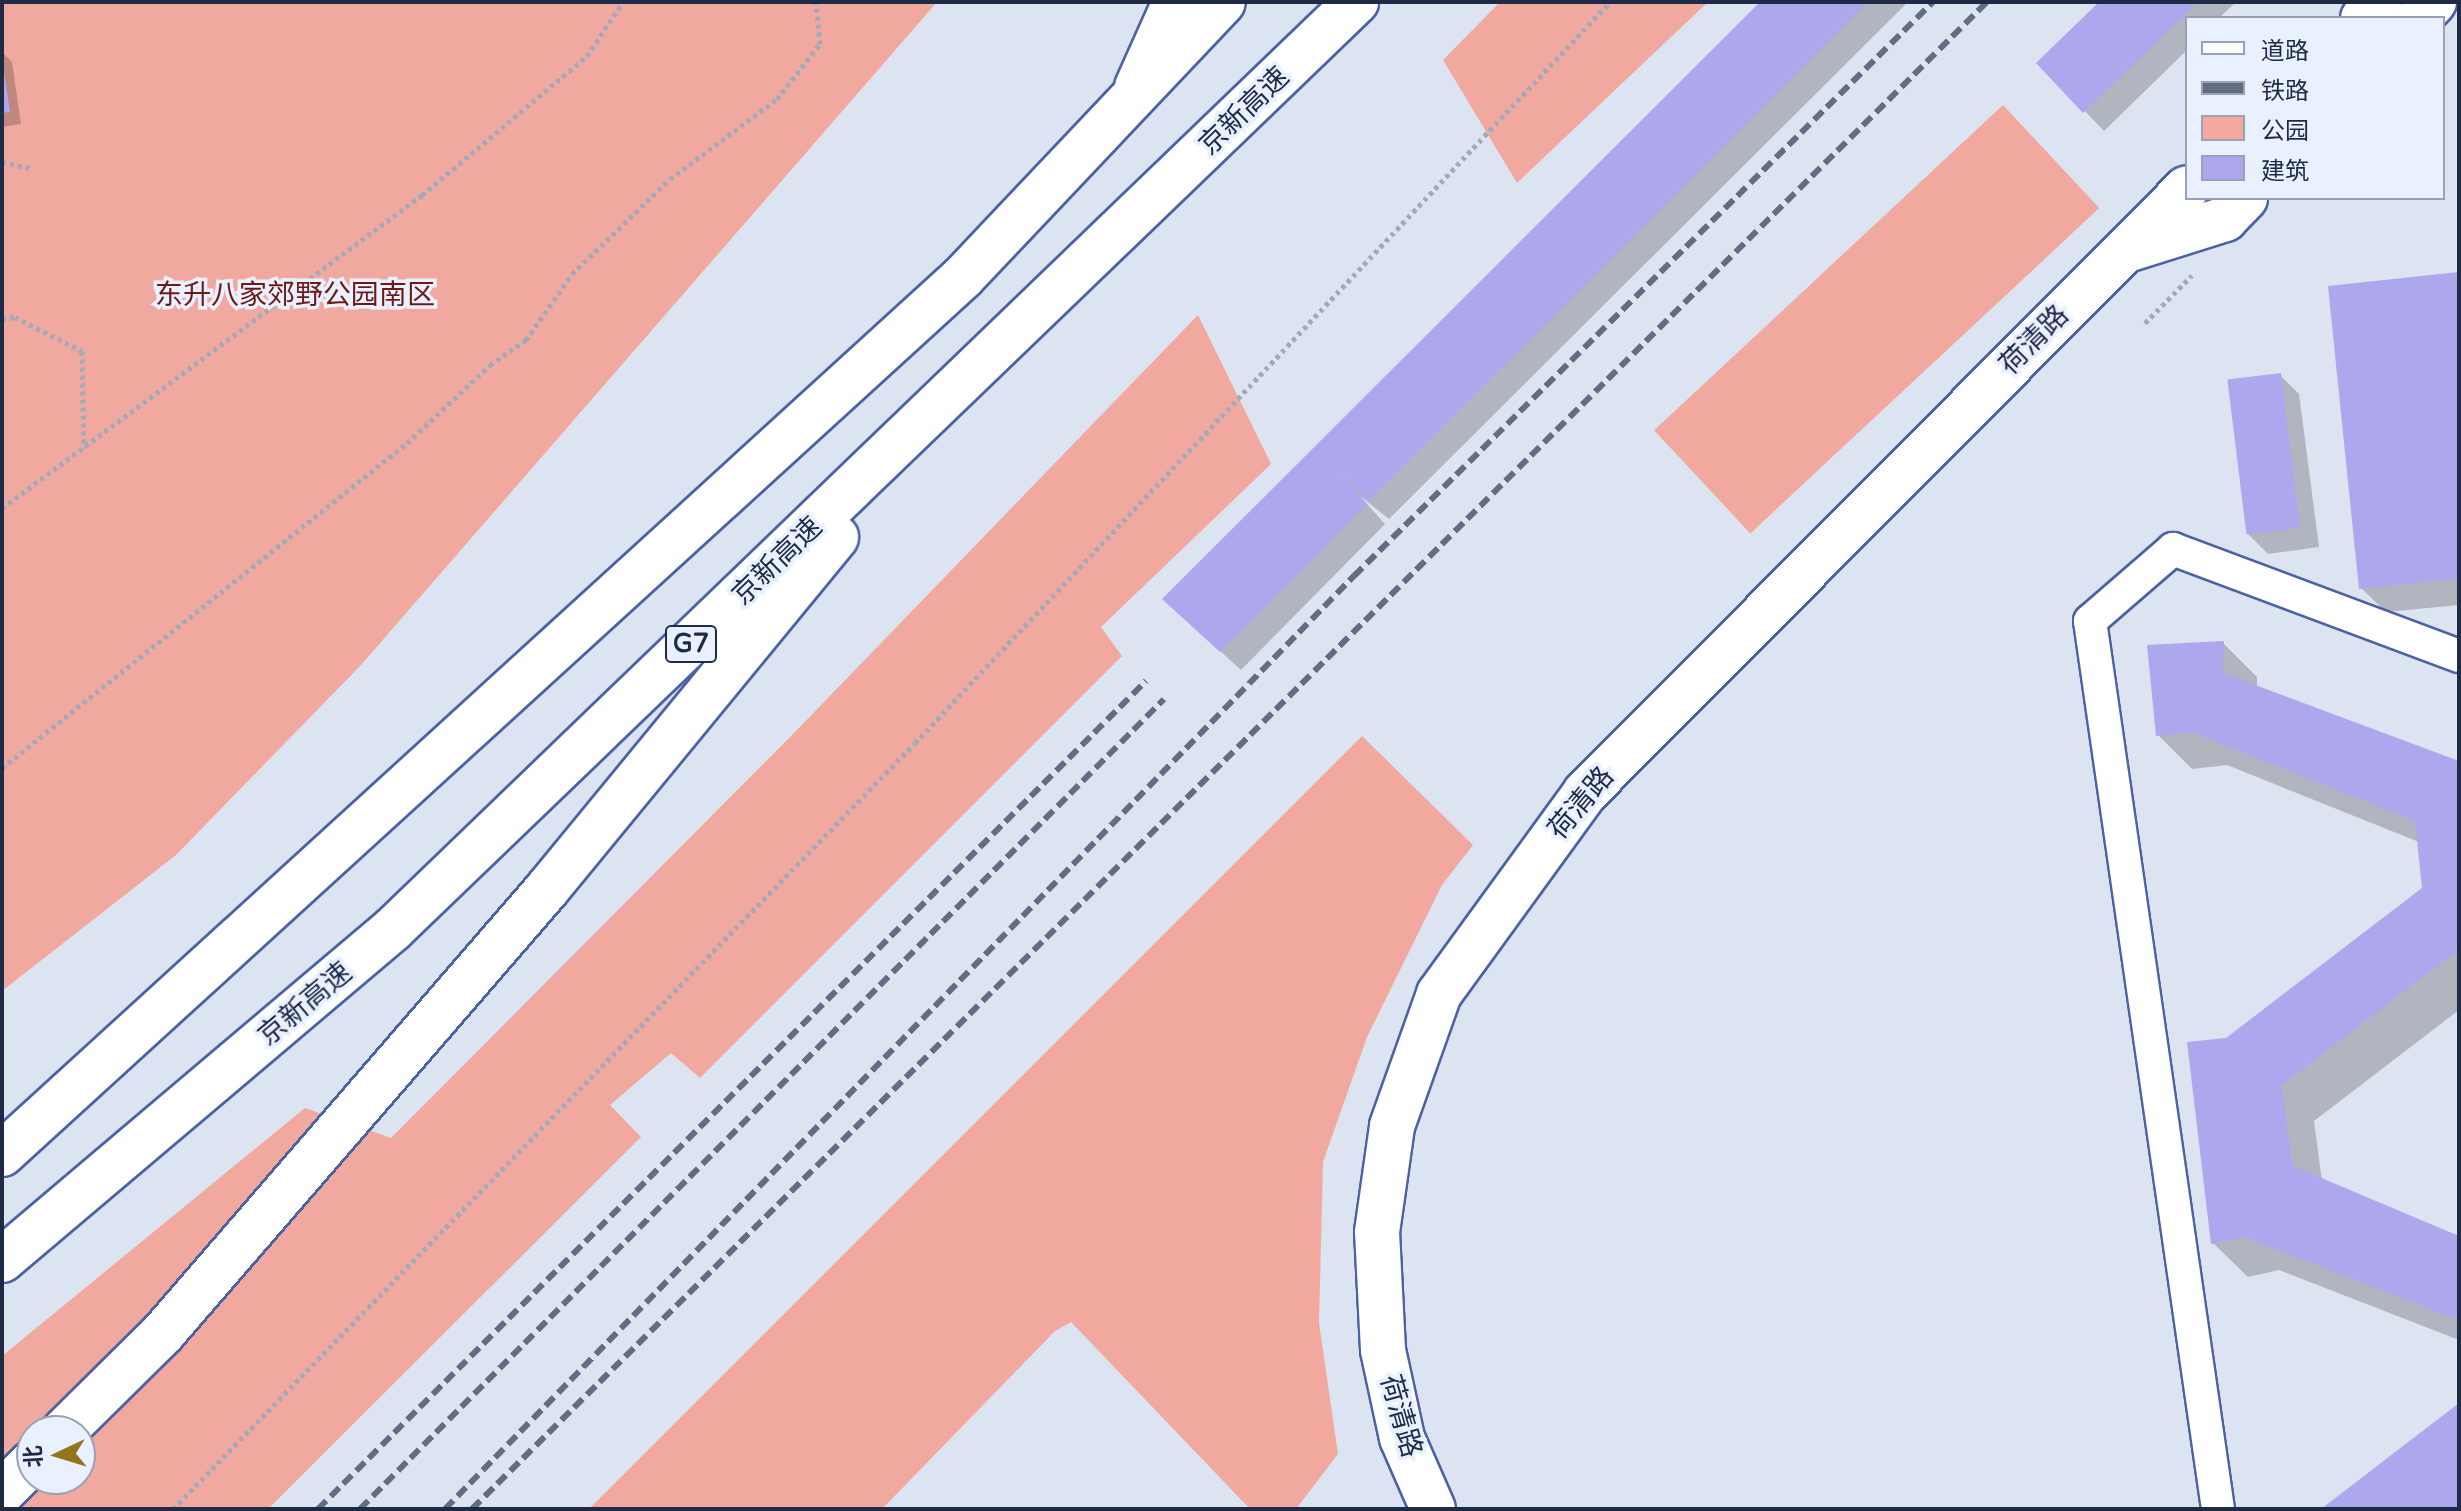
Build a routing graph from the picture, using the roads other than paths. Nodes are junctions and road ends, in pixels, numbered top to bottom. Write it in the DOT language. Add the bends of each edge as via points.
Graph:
graph roads {
  1 [pos="1175,2"];
  2 [pos="1223,2"];
  3 [pos="1356,2"];
  4 [pos="2380,2"];
  5 [pos="2365,16"];
  6 [pos="1131,100"];
  7 [pos="2185,190"];
  8 [pos="2243,200"];
  9 [pos="2120,252"];
  10 [pos="964,382"];
  11 [pos="2459,656"];
  12 [pos="2,1154"];
  13 [pos="2,1260"];
  14 [pos="80,1415"];
  15 [pos="1433,1509"];
  16 [pos="2218,1509"];
  1 -- 6 [label="main road"];
  2 -- 6 [label="main road"];
  3 -- 10 [label="main road, 京新高速 / G7"];
  4 -- 5 [label="main road"];
  6 -- 12 [label="main road" via="963,277"];
  7 -- 9 [label="main road, 荷清路"];
  8 -- 9 [label="main road, 荷清路" via="2225,219"];
  9 -- 15 [label="main road, 荷清路" via="1585,793 1439,994 1392,1126 1377,1232 1383,1350 1402,1438"];
  10 -- 13 [label="main road, 京新高速 / G7" via="393,929"];
  10 -- 14 [label="main road" via="548,888 163,1333"];
  11 -- 16 [label="street" via="2173,549 2090,621"];
}
